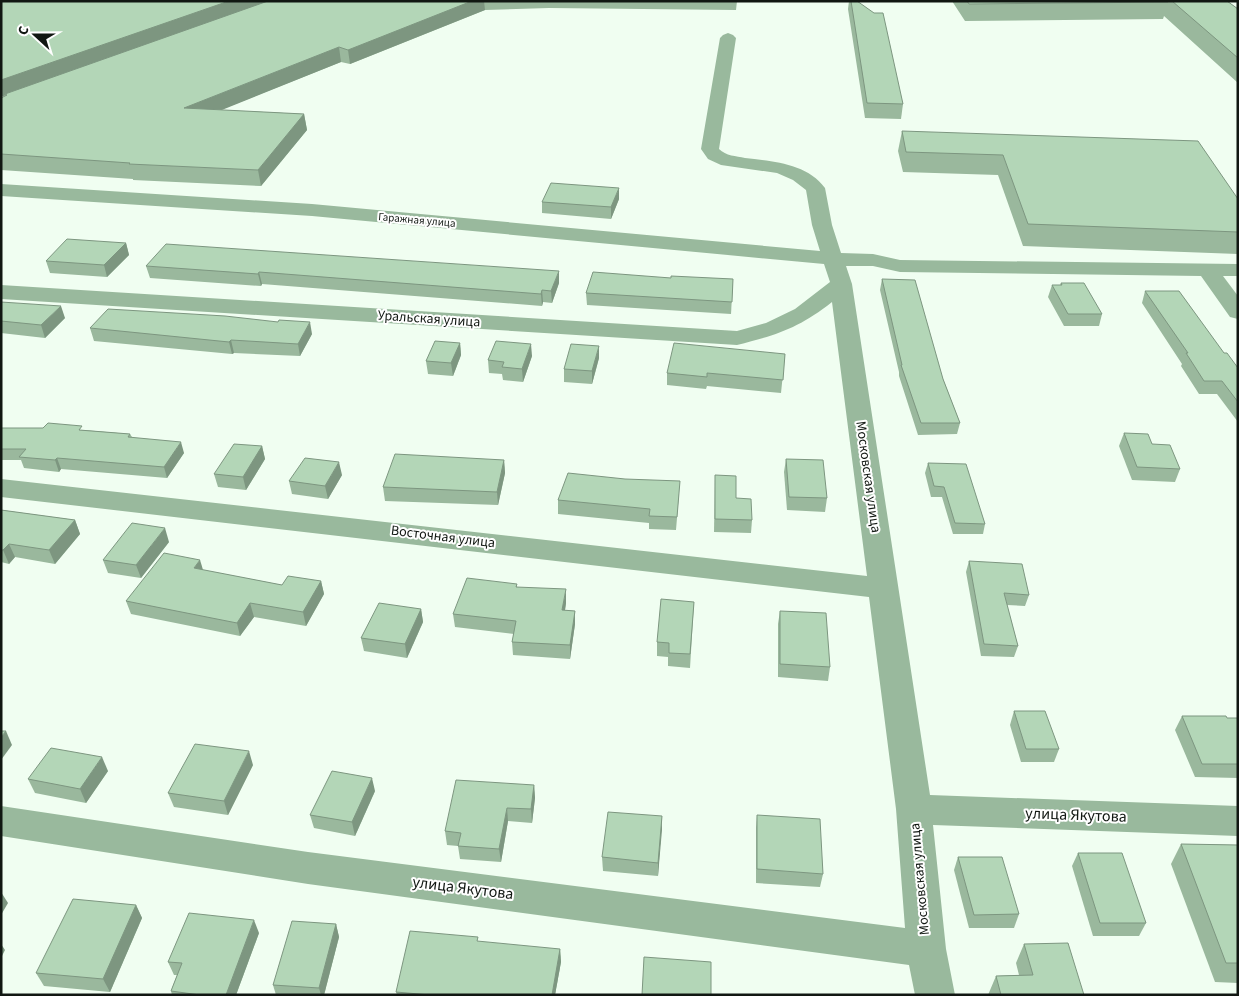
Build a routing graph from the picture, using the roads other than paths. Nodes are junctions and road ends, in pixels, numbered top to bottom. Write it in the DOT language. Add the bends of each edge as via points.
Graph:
graph roads {
  1 [pos="728,38"];
  2 [pos="1,190"];
  3 [pos="1238,270"];
  4 [pos="1208,271"];
  5 [pos="837,272"];
  6 [pos="1,292"];
  7 [pos="1238,312"];
  8 [pos="1,488"];
  9 [pos="884,588"];
  10 [pos="914,810"];
  11 [pos="1238,821"];
  12 [pos="1,822"];
  13 [pos="926,949"];
  14 [pos="935,995"];
  1 -- 5 [label="street, Московская улица" via="710,149 714,156 728,161 780,168 800,176 815,188 822,225"];
  2 -- 5 [label="street, Гаражная улица" via="312,210"];
  3 -- 4 [label="street, Гаражная улица"];
  4 -- 5 [label="street, Гаражная улица" via="900,266 873,260"];
  4 -- 7 [label="street"];
  5 -- 6 [label="street, Уральская улица" via="803,314 774,328 736,338"];
  5 -- 9 [label="street, Московская улица"];
  8 -- 9 [label="street, Восточная улица"];
  9 -- 10 [label="street, Московская улица"];
  10 -- 11 [label="street, улица Якутова"];
  10 -- 13 [label="street, Московская улица"];
  12 -- 13 [label="street, улица Якутова" via="308,868"];
  13 -- 14 [label="street, Московская улица"];
}
